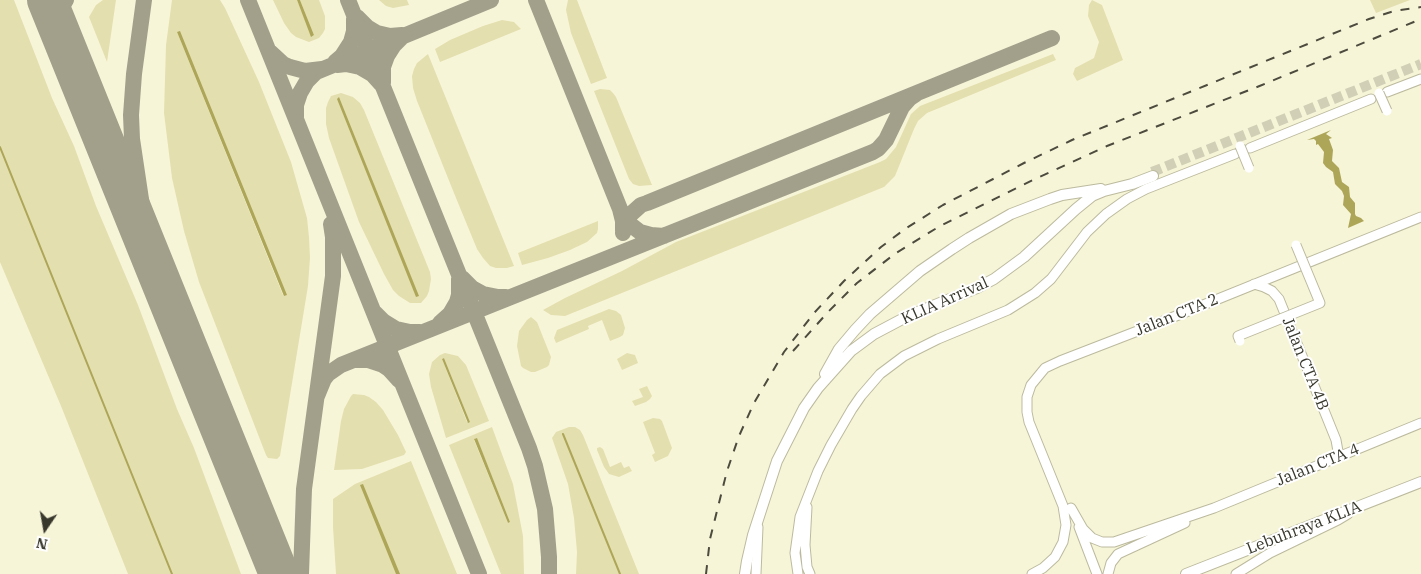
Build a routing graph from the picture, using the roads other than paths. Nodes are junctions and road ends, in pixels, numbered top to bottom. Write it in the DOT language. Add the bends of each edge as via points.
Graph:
graph roads {
  1 [pos="1421,79"];
  2 [pos="1371,99"];
  3 [pos="1387,112"];
  4 [pos="1240,146"];
  5 [pos="1250,148"];
  6 [pos="1235,154"];
  7 [pos="1249,168"];
  8 [pos="1421,217"];
  9 [pos="1296,245"];
  10 [pos="1254,284"];
  11 [pos="1240,341"];
  12 [pos="818,388"];
  13 [pos="1421,423"];
  14 [pos="1339,457"];
  15 [pos="1052,479"];
  16 [pos="1421,482"];
  17 [pos="807,499"];
  18 [pos="1363,505"];
  19 [pos="1071,508"];
  20 [pos="1214,508"];
  21 [pos="760,514"];
  22 [pos="745,574"];
  23 [pos="756,574"];
  24 [pos="798,574"];
  25 [pos="810,574"];
  26 [pos="1032,574"];
  27 [pos="1097,574"];
  28 [pos="1108,574"];
  29 [pos="1186,574"];
  30 [pos="1236,574"];
  1 -- 3 [label="street, bridge" via="1383,93"];
  2 -- 5 [label="street"];
  4 -- 7 [label="street, bridge"];
  6 -- 17 [label="street" via="1127,199 1092,227 1051,279 1035,293 1008,310 938,339 892,364 872,382 852,409 831,445"];
  8 -- 10 [label="street, Jalan CTA 2"];
  9 -- 11 [label="street, bridge" via="1320,303 1238,336"];
  10 -- 14 [label="street, Jalan CTA 4B" via="1272,291 1279,299 1336,440"];
  10 -- 15 [label="street, Jalan CTA 2" via="1045,368 1031,385 1027,412"];
  12 -- 12 [label="main road, KLIA Arrival" via="854,330 920,271 976,233 1011,214 1062,194 1103,189 1153,174 1092,196 1024,257 994,279 874,334 850,350"];
  12 -- 21 [label="main road" via="804,408 778,461"];
  13 -- 14 [label="street, Jalan CTA 4"];
  14 -- 20 [label="street, Jalan CTA 4"];
  15 -- 19 [label="street"];
  15 -- 26 [label="street" via="1066,516 1065,534 1055,557"];
  16 -- 18 [label="main road, Lebuhraya KLIA"];
  17 -- 24 [label="street" via="796,540"];
  17 -- 25 [label="street" via="805,545"];
  18 -- 29 [label="main road, Lebuhraya KLIA"];
  18 -- 30 [label="street"];
  19 -- 20 [label="street" via="1087,534 1108,543"];
  19 -- 27 [label="street"];
  20 -- 28 [label="street" via="1118,554 1111,562"];
  21 -- 22 [label="main road"];
  21 -- 23 [label="street"];
}
